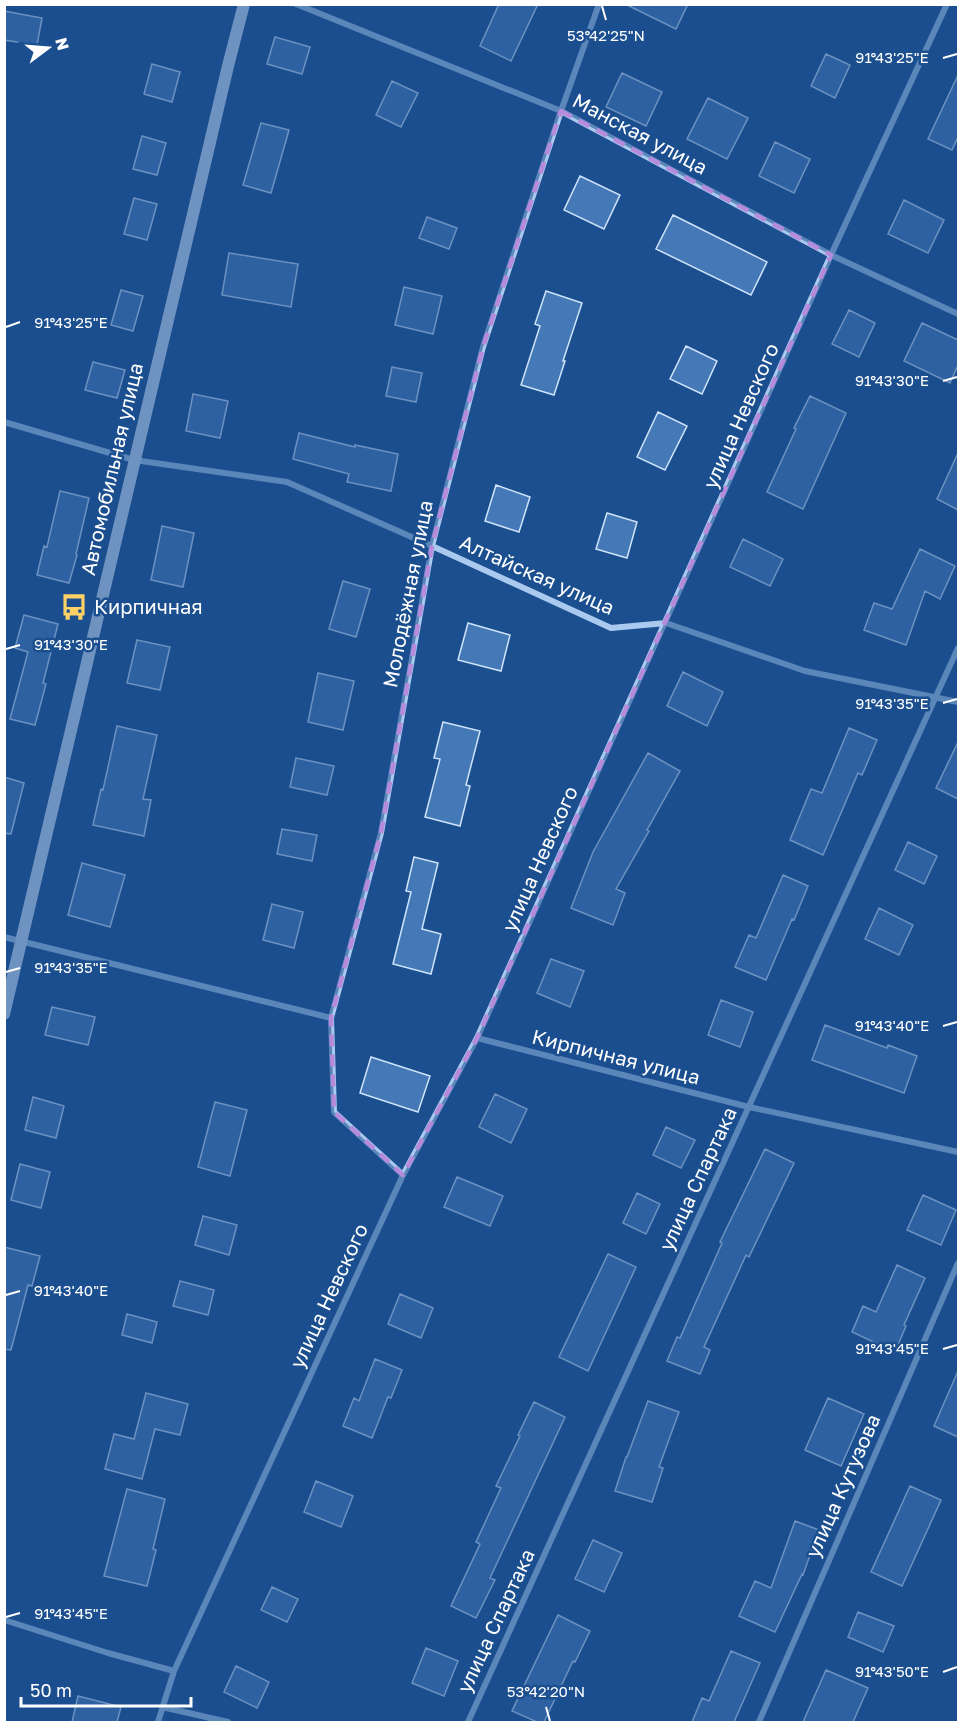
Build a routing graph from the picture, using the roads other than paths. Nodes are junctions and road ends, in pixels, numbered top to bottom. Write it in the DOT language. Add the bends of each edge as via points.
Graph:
graph roads {
  1 [pos="244,4"];
  2 [pos="296,4"];
  3 [pos="598,4"];
  4 [pos="947,4"];
  5 [pos="561,111"];
  6 [pos="831,255"];
  7 [pos="958,314"];
  8 [pos="4,422"];
  9 [pos="134,460"];
  10 [pos="432,546"];
  11 [pos="666,623"];
  12 [pos="958,648"];
  13 [pos="935,697"];
  14 [pos="958,702"];
  15 [pos="4,937"];
  16 [pos="21,942"];
  17 [pos="4,1014"];
  18 [pos="331,1018"];
  19 [pos="477,1038"];
  20 [pos="749,1107"];
  21 [pos="958,1152"];
  22 [pos="403,1175"];
  23 [pos="958,1263"];
  24 [pos="4,1620"];
  25 [pos="174,1671"];
  26 [pos="162,1707"];
  27 [pos="158,1722"];
  28 [pos="228,1722"];
  29 [pos="468,1722"];
  30 [pos="759,1722"];
  1 -- 9 [label="street, Автомобильная улица"];
  2 -- 5 [label="street, Манская улица"];
  3 -- 5 [label="street, Молодёжная улица"];
  4 -- 6 [label="street, улица Невского"];
  5 -- 6 [label="street, Манская улица"];
  5 -- 10 [label="street, Молодёжная улица" via="483,347"];
  6 -- 7 [label="street, Манская улица"];
  6 -- 11 [label="street, улица Невского"];
  8 -- 9 [label="street, Алтайская улица"];
  9 -- 10 [label="street, Алтайская улица" via="287,482"];
  9 -- 16 [label="street, Автомобильная улица"];
  10 -- 11 [label="street, Алтайская улица" via="611,628"];
  10 -- 18 [label="street, Молодёжная улица" via="381,833"];
  11 -- 13 [label="street, Алтайская улица" via="805,671"];
  11 -- 19 [label="street, улица Невского"];
  12 -- 13 [label="street, улица Спартака"];
  13 -- 14 [label="street, Алтайская улица"];
  13 -- 20 [label="street, улица Спартака"];
  15 -- 16 [label="street"];
  16 -- 17 [label="street, Автомобильная улица"];
  16 -- 18 [label="street"];
  18 -- 22 [label="street, Молодёжная улица" via="334,1112"];
  19 -- 20 [label="street, Кирпичная улица"];
  19 -- 22 [label="street, улица Невского"];
  20 -- 21 [label="street, Кирпичная улица"];
  20 -- 29 [label="street, улица Спартака"];
  22 -- 25 [label="street, улица Невского"];
  23 -- 30 [label="street, улица Кутузова"];
  24 -- 25 [label="street"];
  25 -- 26 [label="street, улица Невского"];
  26 -- 27 [label="street, улица Невского"];
  26 -- 28 [label="street"];
}
